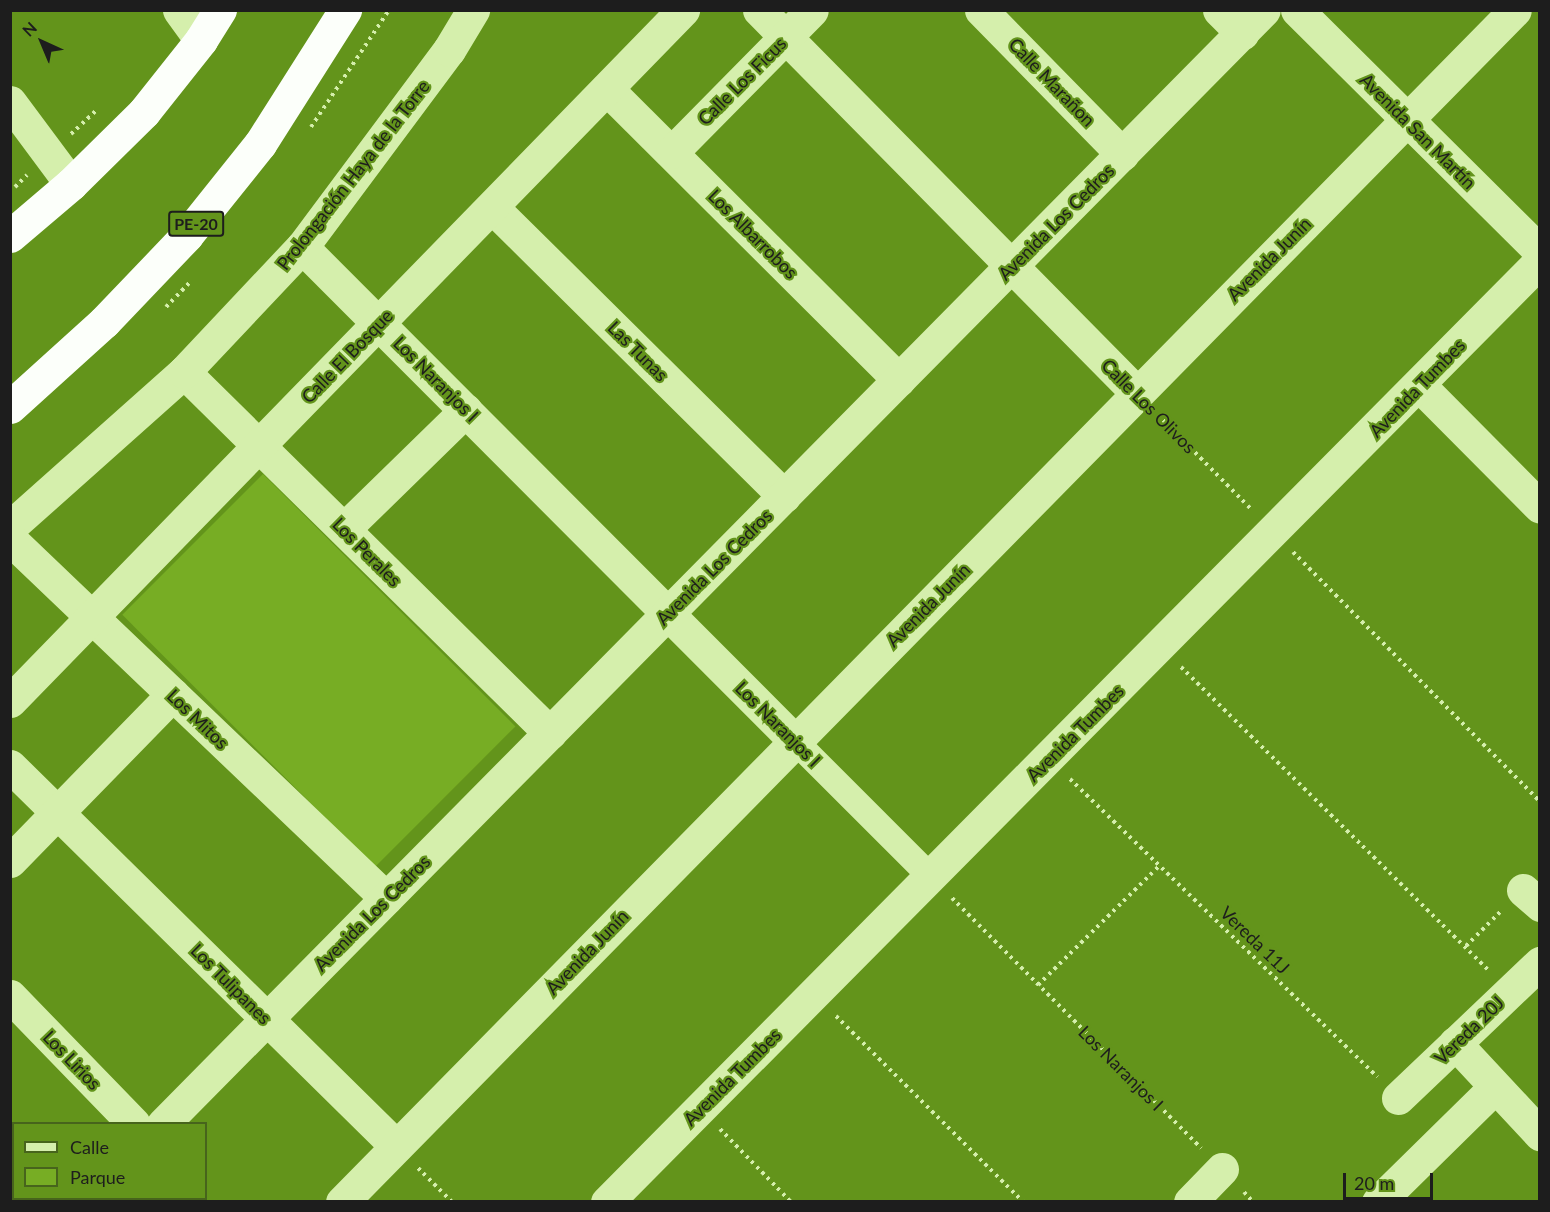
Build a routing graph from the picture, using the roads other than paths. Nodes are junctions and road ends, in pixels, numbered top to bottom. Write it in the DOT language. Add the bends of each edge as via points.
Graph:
graph roads {
  1 [pos="179,10"];
  2 [pos="220,10"];
  3 [pos="345,10"];
  4 [pos="473,10"];
  5 [pos="683,10"];
  6 [pos="759,10"];
  7 [pos="812,10"];
  8 [pos="981,10"];
  9 [pos="1297,10"];
  10 [pos="1515,10"];
  11 [pos="1527,10"];
  12 [pos="1242,18"];
  13 [pos="1539,23"];
  14 [pos="785,38"];
  15 [pos="201,40"];
  16 [pos="607,89"];
  17 [pos="10,102"];
  18 [pos="1407,119"];
  19 [pos="672,152"];
  20 [pos="1122,154"];
  21 [pos="71,184"];
  22 [pos="492,207"];
  23 [pos="10,236"];
  24 [pos="302,247"];
  25 [pos="1539,251"];
  26 [pos="1539,261"];
  27 [pos="1011,266"];
  28 [pos="380,322"];
  29 [pos="184,372"];
  30 [pos="899,381"];
  31 [pos="1420,386"];
  32 [pos="1137,393"];
  33 [pos="10,407"];
  34 [pos="466,410"];
  35 [pos="260,445"];
  36 [pos="784,496"];
  37 [pos="1539,507"];
  38 [pos="10,527"];
  39 [pos="344,529"];
  40 [pos="10,539"];
  41 [pos="668,614"];
  42 [pos="92,617"];
  43 [pos="173,694"];
  44 [pos="10,701"];
  45 [pos="550,733"];
  46 [pos="794,740"];
  47 [pos="10,766"];
  48 [pos="57,813"];
  49 [pos="10,861"];
  50 [pos="931,876"];
  51 [pos="386,898"];
  52 [pos="1539,963"];
  53 [pos="10,996"];
  54 [pos="267,1019"];
  55 [pos="1455,1043"];
  56 [pos="1495,1087"];
  57 [pos="1398,1098"];
  58 [pos="132,1122"];
  59 [pos="165,1122"];
  60 [pos="1539,1134"];
  61 [pos="396,1146"];
  62 [pos="1222,1169"];
  63 [pos="342,1202"];
  64 [pos="607,1202"];
  65 [pos="1190,1202"];
  66 [pos="1378,1202"];
  1 -- 15 [label="street"];
  2 -- 15 [label="highway"];
  3 -- 33 [label="highway, PE-20" via="260,144 187,235 104,322"];
  4 -- 24 [label="street, Prolongación Haya de la Torre" via="449,50"];
  5 -- 16 [label="street, Calle El Bosque"];
  6 -- 14 [label="street, Calle Los Olivos"];
  7 -- 14 [label="street, Calle Los Ficus"];
  8 -- 20 [label="street, Calle Marañon"];
  9 -- 18 [label="street, Avenida San Martín"];
  10 -- 18 [label="street, Avenida Junín"];
  11 -- 13 [label="street"];
  12 -- 20 [label="street, Avenida Los Cedros"];
  14 -- 19 [label="street, Calle Los Ficus"];
  14 -- 27 [label="street, Calle Los Olivos"];
  15 -- 21 [label="highway" via="144,112"];
  16 -- 19 [label="street, Los Albarrobos"];
  16 -- 22 [label="street, Calle El Bosque"];
  17 -- 21 [label="street"];
  18 -- 25 [label="street, Avenida San Martín"];
  18 -- 32 [label="street, Avenida Junín"];
  19 -- 30 [label="street, Los Albarrobos"];
  20 -- 27 [label="street, Avenida Los Cedros"];
  21 -- 23 [label="highway"];
  22 -- 28 [label="street, Calle El Bosque"];
  22 -- 36 [label="street, Las Tunas"];
  24 -- 28 [label="street, Los Naranjos I"];
  24 -- 29 [label="street, Prolongación Haya de la Torre"];
  26 -- 31 [label="street, Avenida Tumbes"];
  27 -- 30 [label="street, Avenida Los Cedros"];
  27 -- 32 [label="street, Calle Los Olivos"];
  28 -- 34 [label="street, Los Naranjos I"];
  28 -- 35 [label="street, Calle El Bosque"];
  29 -- 35 [label="street, Los Perales"];
  29 -- 38 [label="street, Prolongación Haya de la Torre"];
  30 -- 36 [label="street, Avenida Los Cedros"];
  31 -- 37 [label="street"];
  31 -- 50 [label="street, Avenida Tumbes"];
  32 -- 46 [label="street, Avenida Junín"];
  34 -- 39 [label="street"];
  34 -- 41 [label="street, Los Naranjos I"];
  35 -- 39 [label="street, Los Perales"];
  35 -- 42 [label="street, Calle El Bosque"];
  36 -- 41 [label="street, Avenida Los Cedros"];
  39 -- 45 [label="street, Los Perales"];
  40 -- 42 [label="street, Los Mitos"];
  41 -- 45 [label="street, Avenida Los Cedros"];
  41 -- 46 [label="street, Los Naranjos I"];
  42 -- 43 [label="street, Los Mitos"];
  42 -- 44 [label="street, Calle El Bosque"];
  43 -- 48 [label="street"];
  43 -- 51 [label="street, Los Mitos"];
  45 -- 51 [label="street, Avenida Los Cedros"];
  46 -- 50 [label="street, Los Naranjos I"];
  46 -- 61 [label="street, Avenida Junín"];
  47 -- 48 [label="street, Los Tulipanes"];
  48 -- 49 [label="street"];
  48 -- 54 [label="street, Los Tulipanes"];
  50 -- 64 [label="street, Avenida Tumbes"];
  51 -- 54 [label="street, Avenida Los Cedros"];
  52 -- 55 [label="street, Vereda 20J"];
  53 -- 58 [label="street, Los Lirios"];
  54 -- 59 [label="street, Avenida Los Cedros"];
  54 -- 61 [label="street, Los Tulipanes"];
  55 -- 56 [label="street"];
  55 -- 57 [label="street, Vereda 20J"];
  56 -- 60 [label="street"];
  56 -- 66 [label="street"];
  61 -- 63 [label="street, Avenida Junín"];
  62 -- 65 [label="street"];
}
